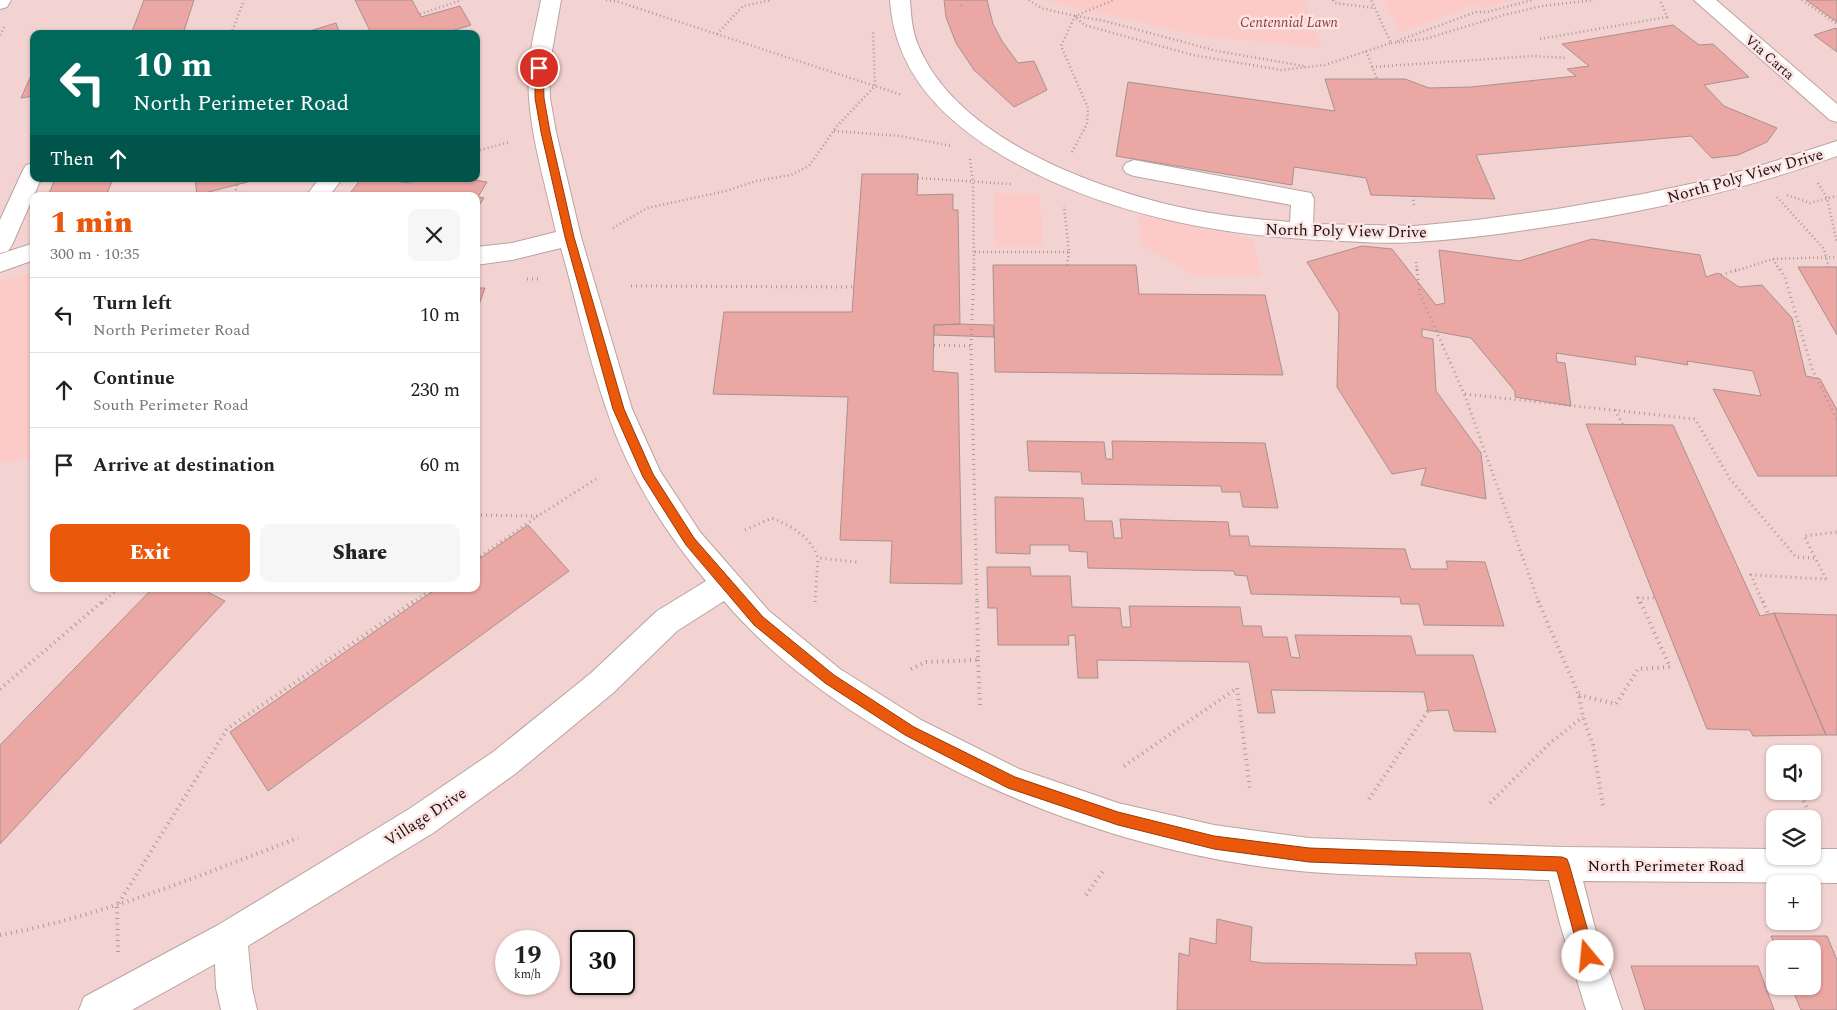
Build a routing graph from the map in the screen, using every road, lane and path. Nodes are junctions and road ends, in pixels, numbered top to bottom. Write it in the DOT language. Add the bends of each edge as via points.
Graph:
graph roads {
  1 [pos="244,0"];
  2 [pos="462,0"];
  3 [pos="551,0"];
  4 [pos="606,0"];
  5 [pos="772,0"];
  6 [pos="900,0"];
  7 [pos="1029,0"];
  8 [pos="1114,0"];
  9 [pos="1333,0"];
  10 [pos="1371,0"];
  11 [pos="1532,0"];
  12 [pos="1594,0"];
  13 [pos="1660,0"];
  14 [pos="1704,0"];
  15 [pos="1802,0"];
  16 [pos="1520,4"];
  17 [pos="1375,8"];
  18 [pos="1527,10"];
  19 [pos="420,14"];
  20 [pos="1075,16"];
  21 [pos="1446,23"];
  22 [pos="1837,24"];
  23 [pos="872,26"];
  24 [pos="1456,29"];
  25 [pos="232,30"];
  26 [pos="717,34"];
  27 [pos="1540,39"];
  28 [pos="1391,43"];
  29 [pos="1366,51"];
  30 [pos="1566,58"];
  31 [pos="1306,67"];
  32 [pos="1372,68"];
  33 [pos="1377,79"];
  34 [pos="875,86"];
  35 [pos="905,96"];
  36 [pos="1837,115"];
  37 [pos="834,131"];
  38 [pos="971,139"];
  39 [pos="510,142"];
  40 [pos="1837,148"];
  41 [pos="480,150"];
  42 [pos="1134,168"];
  43 [pos="1059,176"];
  44 [pos="918,178"];
  45 [pos="30,179"];
  46 [pos="328,182"];
  47 [pos="974,183"];
  48 [pos="1018,185"];
  49 [pos="320,192"];
  50 [pos="1837,196"];
  51 [pos="1778,199"];
  52 [pos="1063,201"];
  53 [pos="613,228"];
  54 [pos="1301,232"];
  55 [pos="569,237"];
  56 [pos="1837,244"];
  57 [pos="0,245"];
  58 [pos="30,252"];
  59 [pos="975,252"];
  60 [pos="1069,252"];
  61 [pos="480,256"];
  62 [pos="1826,257"];
  63 [pos="1837,257"];
  64 [pos="1773,260"];
  65 [pos="0,263"];
  66 [pos="1067,265"];
  67 [pos="1829,268"];
  68 [pos="1721,275"];
  69 [pos="631,286"];
  70 [pos="854,287"];
  71 [pos="1420,294"];
  72 [pos="934,345"];
  73 [pos="971,346"];
  74 [pos="1466,396"];
  75 [pos="1614,410"];
  76 [pos="1837,420"];
  77 [pos="1623,425"];
  78 [pos="596,479"];
  79 [pos="480,515"];
  80 [pos="538,516"];
  81 [pos="745,530"];
  82 [pos="1837,532"];
  83 [pos="480,555"];
  84 [pos="818,558"];
  85 [pos="1815,558"];
  86 [pos="857,562"];
  87 [pos="726,584"];
  88 [pos="114,592"];
  89 [pos="428,592"];
  90 [pos="1656,598"];
  91 [pos="815,602"];
  92 [pos="1768,614"];
  93 [pos="978,660"];
  94 [pos="911,669"];
  95 [pos="0,689"];
  96 [pos="1579,695"];
  97 [pos="980,708"];
  98 [pos="1428,710"];
  99 [pos="1583,717"];
  100 [pos="1124,766"];
  101 [pos="1250,789"];
  102 [pos="1369,799"];
  103 [pos="1803,800"];
  104 [pos="1490,803"];
  105 [pos="1604,806"];
  106 [pos="1807,808"];
  107 [pos="298,838"];
  108 [pos="1562,864"];
  109 [pos="1837,866"];
  110 [pos="1104,871"];
  111 [pos="1086,895"];
  112 [pos="117,906"];
  113 [pos="0,935"];
  114 [pos="230,937"];
  115 [pos="118,952"];
  116 [pos="97,1010"];
  117 [pos="239,1010"];
  118 [pos="1604,1010"];
  1 -- 25 [label="path"];
  2 -- 19 [label="path"];
  3 -- 55 [label="street, North Perimeter Road" via="539,68 540,98"];
  4 -- 26 [label="path"];
  5 -- 26 [label="path" via="743,6"];
  6 -- 38 [label="street, North Poly View Drive" via="900,17 910,54 955,112"];
  7 -- 20 [label="path" via="1040,8"];
  8 -- 20 [label="path"];
  9 -- 17 [label="path" via="1335,3"];
  10 -- 17 [label="path"];
  11 -- 16 [label="path"];
  12 -- 18 [label="path"];
  13 -- 27 [label="path" via="1667,17"];
  14 -- 36 [label="street, Via Carta"];
  15 -- 22 [label="path"];
  16 -- 18 [label="path"];
  16 -- 21 [label="path" via="1476,12"];
  17 -- 28 [label="path"];
  18 -- 24 [label="path"];
  20 -- 31 [label="path" via="1105,20 1217,51"];
  20 -- 31 [label="path" via="1084,25 1193,55 1281,70"];
  20 -- 43 [label="path" via="1061,46 1088,108 1087,124"];
  21 -- 24 [label="path"];
  21 -- 28 [label="path"];
  23 -- 34 [label="path"];
  24 -- 28 [label="path" via="1425,39"];
  26 -- 34 [label="path"];
  28 -- 29 [label="path"];
  29 -- 31 [label="path" via="1325,65"];
  29 -- 32 [label="path"];
  30 -- 32 [label="path" via="1533,56"];
  32 -- 33 [label="path"];
  34 -- 35 [label="path"];
  34 -- 37 [label="path"];
  37 -- 38 [label="path"];
  37 -- 53 [label="path" via="809,166 791,175 647,208"];
  38 -- 43 [label="street, North Poly View Drive" via="1014,154"];
  38 -- 47 [label="path"];
  39 -- 41 [label="path"];
  40 -- 54 [label="street, North Poly View Drive" via="1754,176 1640,204 1414,234"];
  42 -- 54 [label="street" via="1303,199"];
  43 -- 54 [label="street, North Poly View Drive" via="1118,199 1180,216 1251,228"];
  44 -- 47 [label="path"];
  45 -- 57 [label="street"];
  46 -- 49 [label="street"];
  47 -- 48 [label="path"];
  47 -- 59 [label="path"];
  50 -- 56 [label="path" via="1827,198"];
  51 -- 62 [label="path" via="1824,249"];
  52 -- 60 [label="path"];
  55 -- 61 [label="street" via="530,248"];
  55 -- 87 [label="street, North Perimeter Road" via="618,409 649,477 690,541"];
  58 -- 65 [label="street"];
  59 -- 60 [label="path"];
  59 -- 73 [label="path"];
  60 -- 66 [label="path"];
  62 -- 63 [label="path"];
  62 -- 64 [label="path"];
  62 -- 67 [label="path"];
  64 -- 68 [label="path"];
  64 -- 76 [label="path" via="1785,278 1812,369"];
  69 -- 70 [label="path"];
  71 -- 74 [label="path"];
  72 -- 73 [label="path"];
  73 -- 93 [label="path"];
  74 -- 75 [label="path"];
  74 -- 96 [label="path" via="1533,589"];
  75 -- 77 [label="path"];
  75 -- 85 [label="path" via="1695,419 1730,479 1796,557"];
  78 -- 80 [label="path"];
  79 -- 80 [label="path"];
  80 -- 83 [label="path"];
  81 -- 84 [label="path" via="772,518 797,528 815,548"];
  82 -- 85 [label="path" via="1804,536"];
  84 -- 86 [label="path"];
  84 -- 91 [label="path"];
  85 -- 92 [label="path" via="1826,579 1751,575"];
  87 -- 108 [label="street, North Perimeter Road" via="758,621 829,679 910,731 1013,783 1118,819 1214,842 1309,855"];
  87 -- 114 [label="street, Village Drive" via="667,621 602,683 496,768 421,821"];
  88 -- 95 [label="path"];
  89 -- 112 [label="path" via="227,730"];
  90 -- 96 [label="path" via="1638,598 1670,667 1638,669 1616,704"];
  93 -- 94 [label="path" via="926,662"];
  93 -- 97 [label="path"];
  96 -- 99 [label="path"];
  98 -- 102 [label="path"];
  99 -- 104 [label="path" via="1550,742"];
  99 -- 105 [label="path" via="1593,745"];
  100 -- 101 [label="path" via="1237,688"];
  103 -- 106 [label="path"];
  107 -- 112 [label="path"];
  108 -- 109 [label="street, North Perimeter Road"];
  108 -- 118 [label="street"];
  110 -- 111 [label="path"];
  112 -- 113 [label="path" via="27,931"];
  112 -- 115 [label="path"];
  114 -- 116 [label="street, Village Drive"];
  114 -- 117 [label="street"];
}
